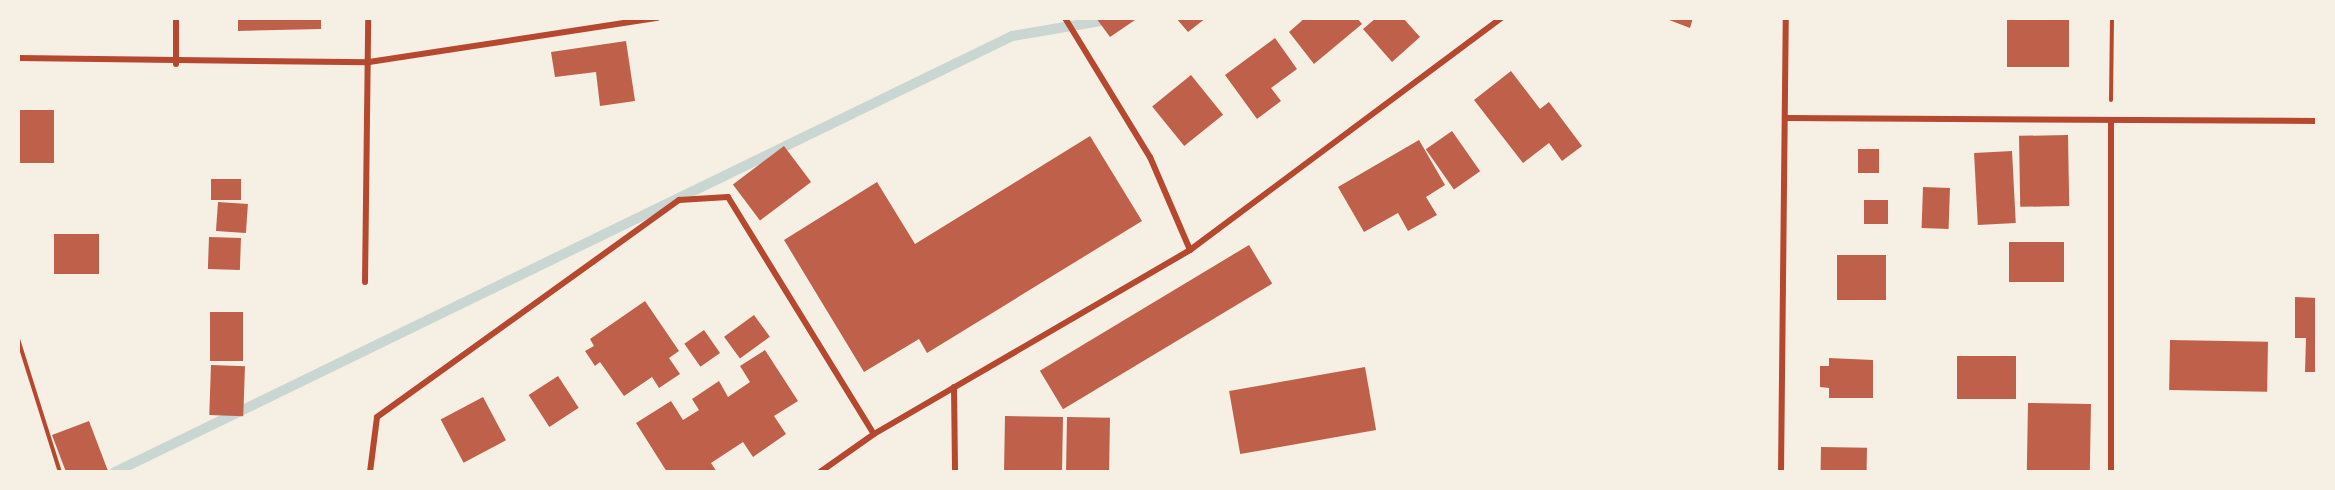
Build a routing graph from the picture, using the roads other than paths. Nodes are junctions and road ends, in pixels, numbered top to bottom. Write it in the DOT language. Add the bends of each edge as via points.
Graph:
graph roads {
  1 [pos="176,18"];
  2 [pos="369,18"];
  3 [pos="658,18"];
  4 [pos="1065,18"];
  5 [pos="1501,18"];
  6 [pos="1786,18"];
  7 [pos="18,58"];
  8 [pos="369,62"];
  9 [pos="176,63"];
  10 [pos="1785,118"];
  11 [pos="2317,121"];
  12 [pos="2111,122"];
  13 [pos="1190,250"];
  14 [pos="365,282"];
  15 [pos="954,387"];
  16 [pos="874,434"];
  17 [pos="370,472"];
  18 [pos="820,472"];
  19 [pos="955,472"];
  20 [pos="1781,472"];
  21 [pos="2111,472"];
  1 -- 9 [label="street"];
  2 -- 8 [label="street"];
  3 -- 8 [label="street"];
  4 -- 13 [label="street" via="1150,157"];
  5 -- 13 [label="street"];
  6 -- 10 [label="street"];
  7 -- 9 [label="street"];
  8 -- 9 [label="street"];
  8 -- 14 [label="street"];
  10 -- 12 [label="street"];
  10 -- 20 [label="street"];
  11 -- 12 [label="street"];
  12 -- 21 [label="street"];
  13 -- 15 [label="street"];
  15 -- 16 [label="street"];
  15 -- 19 [label="street"];
  16 -- 17 [label="street" via="728,196 679,200 377,417"];
  16 -- 18 [label="street"];
}
